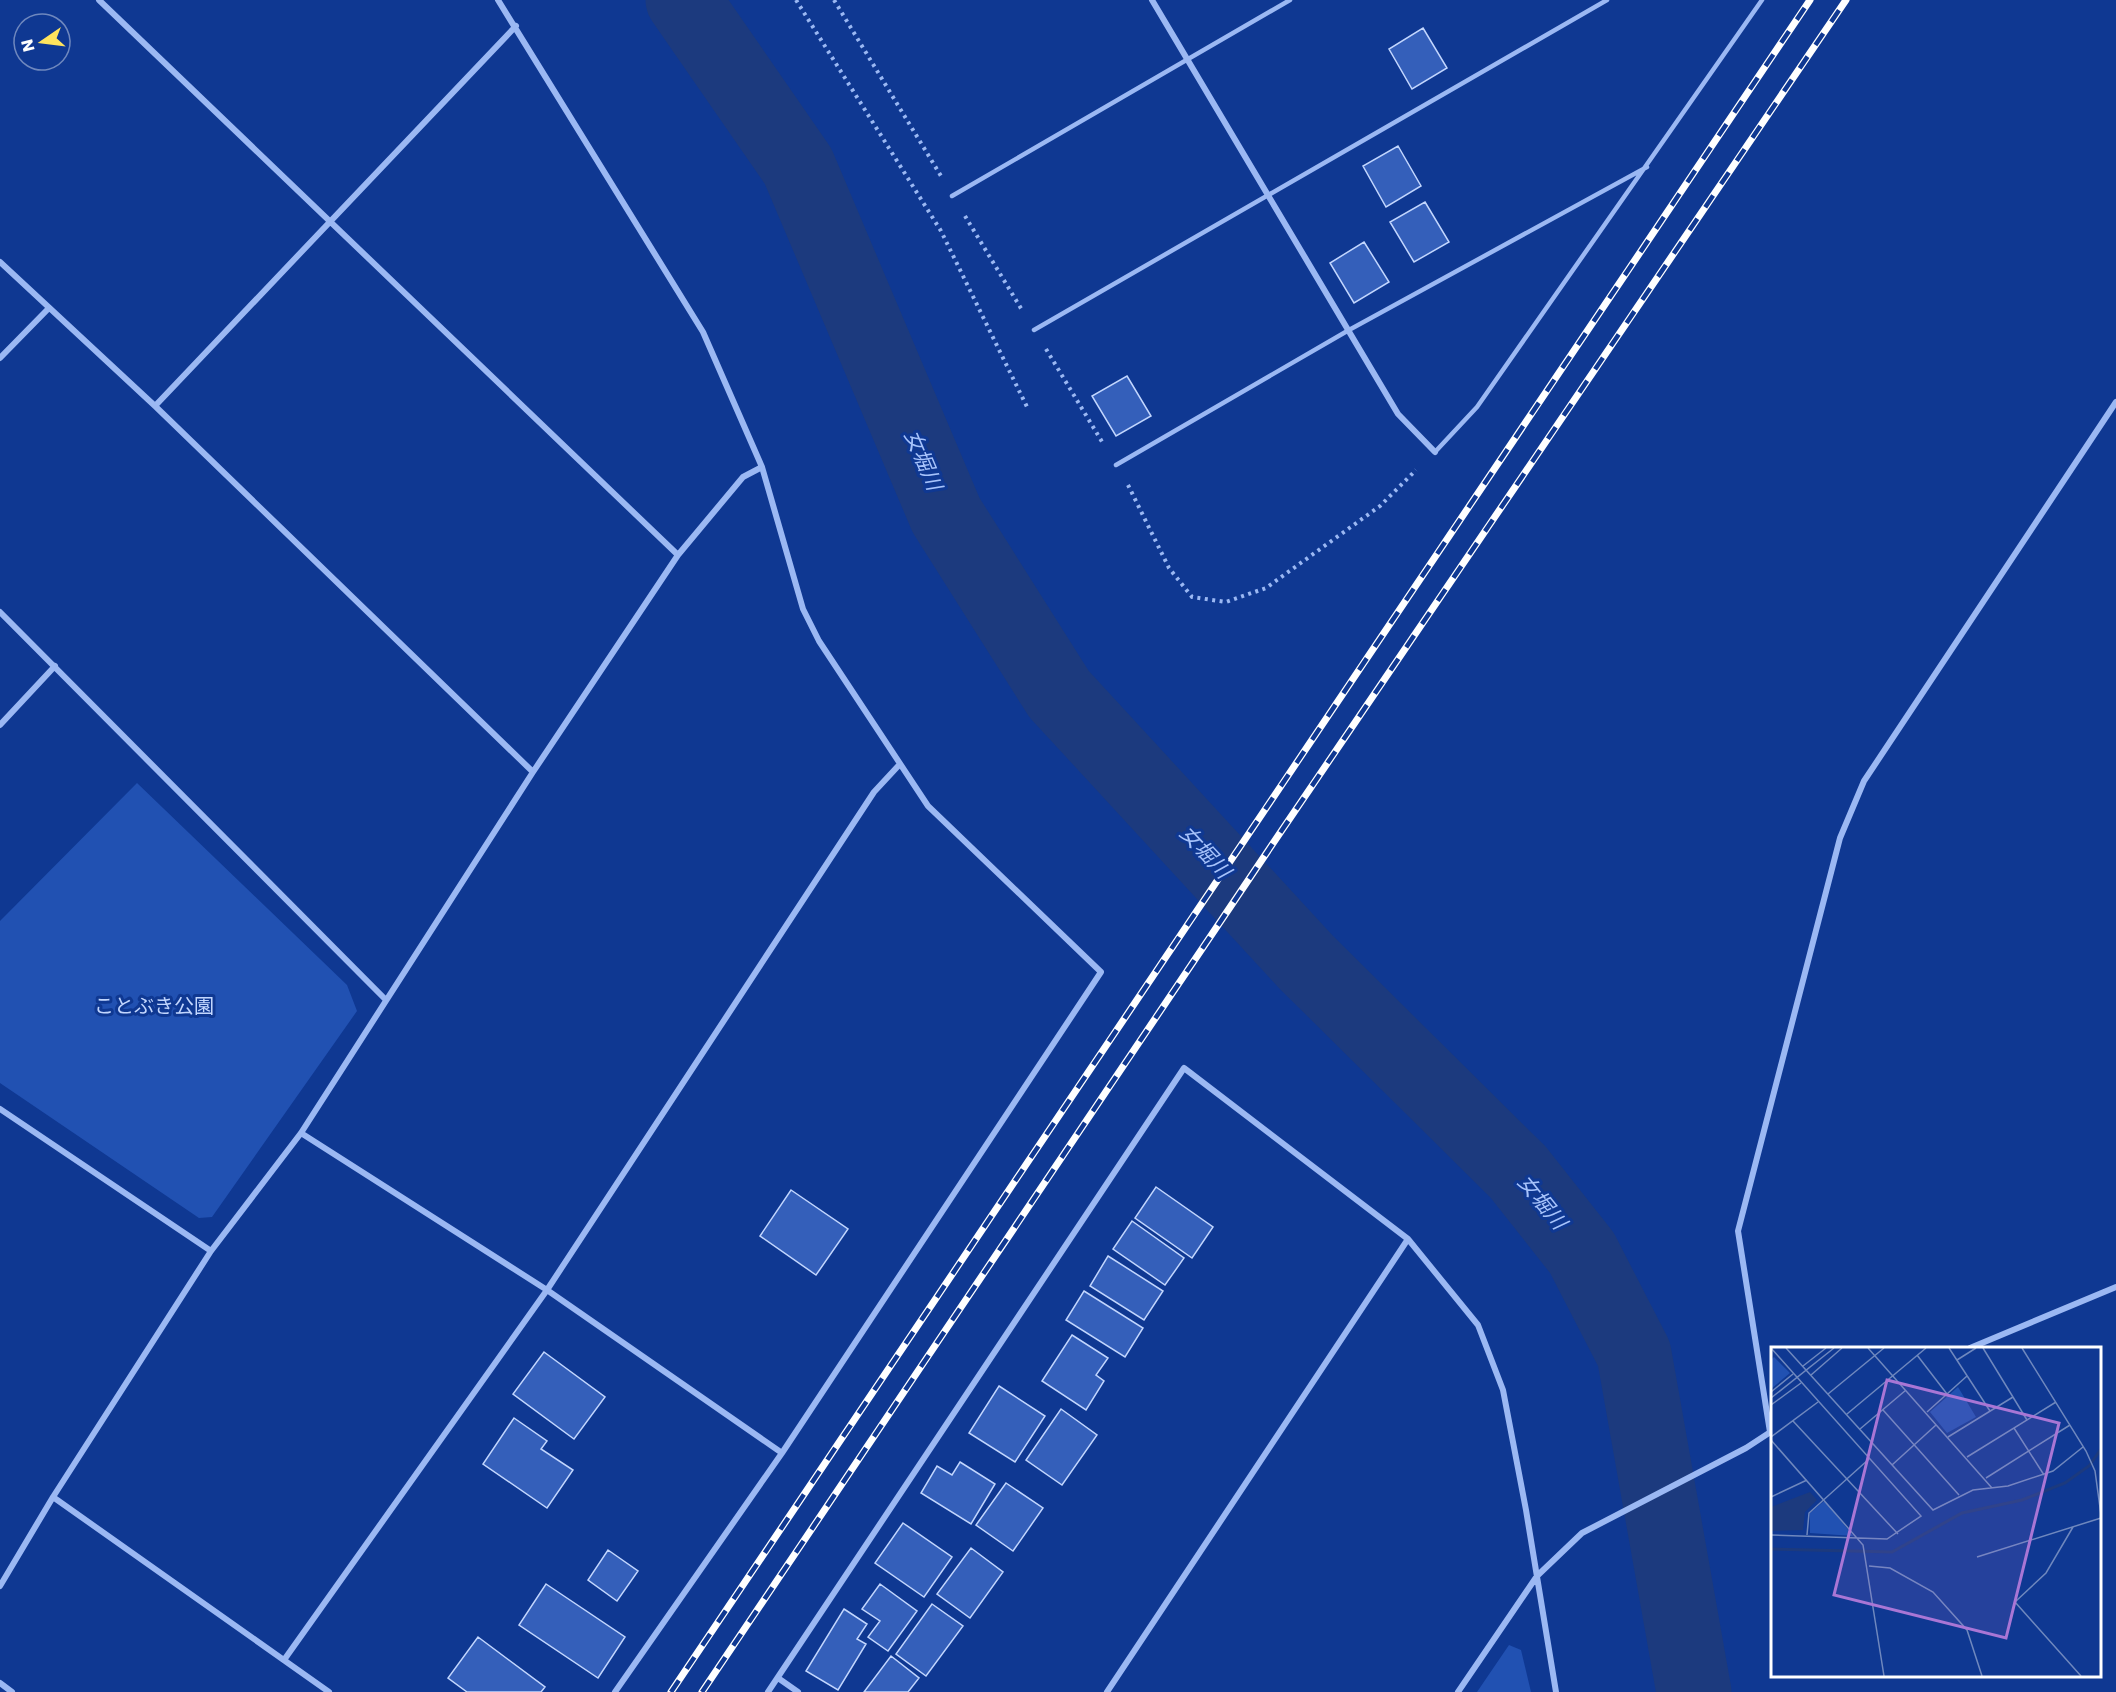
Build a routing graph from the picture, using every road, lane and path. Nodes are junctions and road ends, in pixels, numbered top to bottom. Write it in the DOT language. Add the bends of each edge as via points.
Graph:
graph roads {
  1 [pos="99,0"];
  2 [pos="498,0"];
  3 [pos="796,0"];
  4 [pos="834,0"];
  5 [pos="1152,0"];
  6 [pos="1290,0"];
  7 [pos="1606,0"];
  8 [pos="1762,0"];
  9 [pos="516,26"];
  10 [pos="1188,61"];
  11 [pos="1647,167"];
  12 [pos="952,196"];
  13 [pos="1269,196"];
  14 [pos="330,222"];
  15 [pos="0,262"];
  16 [pos="48,309"];
  17 [pos="1034,330"];
  18 [pos="1349,330"];
  19 [pos="0,358"];
  20 [pos="2116,402"];
  21 [pos="155,406"];
  22 [pos="1028,409"];
  23 [pos="1435,452"];
  24 [pos="1116,465"];
  25 [pos="762,467"];
  26 [pos="678,555"];
  27 [pos="0,612"];
  28 [pos="55,666"];
  29 [pos="0,724"];
  30 [pos="900,764"];
  31 [pos="533,772"];
  32 [pos="386,1000"];
  33 [pos="0,1109"];
  34 [pos="302,1133"];
  35 [pos="1408,1239"];
  36 [pos="211,1251"];
  37 [pos="2116,1287"];
  38 [pos="546,1290"];
  39 [pos="1972,1347"];
  40 [pos="1771,1431"];
  41 [pos="782,1453"];
  42 [pos="53,1497"];
  43 [pos="1537,1576"];
  44 [pos="0,1586"];
  45 [pos="284,1660"];
  46 [pos="778,1678"];
  47 [pos="0,1683"];
  48 [pos="12,1692"];
  49 [pos="329,1692"];
  50 [pos="615,1692"];
  51 [pos="768,1692"];
  52 [pos="798,1692"];
  53 [pos="1107,1692"];
  54 [pos="1458,1692"];
  55 [pos="1556,1692"];
  1 -- 14 [label="street"];
  2 -- 9 [label="street"];
  3 -- 22 [label="path" via="941,231"];
  4 -- 12 [label="path"];
  5 -- 10 [label="street"];
  6 -- 10 [label="lane"];
  7 -- 13 [label="lane"];
  8 -- 11 [label="lane"];
  9 -- 14 [label="street"];
  9 -- 25 [label="street" via="704,332"];
  10 -- 12 [label="lane"];
  10 -- 13 [label="street"];
  11 -- 18 [label="lane"];
  11 -- 23 [label="lane" via="1478,407"];
  12 -- 17 [label="path"];
  13 -- 17 [label="lane"];
  13 -- 18 [label="street"];
  14 -- 21 [label="street"];
  14 -- 26 [label="street"];
  15 -- 16 [label="street"];
  16 -- 19 [label="street"];
  16 -- 21 [label="street"];
  17 -- 24 [label="path"];
  18 -- 23 [label="street" via="1398,414"];
  18 -- 24 [label="lane"];
  20 -- 40 [label="street" via="1864,781 1840,838 1738,1231"];
  21 -- 31 [label="street"];
  23 -- 24 [label="path" via="1380,506 1266,588 1226,602 1192,597 1169,568"];
  25 -- 26 [label="street" via="743,477"];
  25 -- 30 [label="street" via="803,609 819,641"];
  26 -- 31 [label="street"];
  27 -- 28 [label="street"];
  28 -- 29 [label="street"];
  28 -- 32 [label="street"];
  30 -- 38 [label="street" via="874,792"];
  30 -- 41 [label="street" via="928,806 1101,972"];
  31 -- 32 [label="street"];
  32 -- 34 [label="street"];
  33 -- 36 [label="street"];
  34 -- 36 [label="street"];
  34 -- 38 [label="street"];
  35 -- 43 [label="street" via="1478,1325 1503,1390"];
  35 -- 46 [label="street" via="1184,1068"];
  35 -- 53 [label="street"];
  36 -- 42 [label="street"];
  37 -- 39 [label="street"];
  38 -- 41 [label="street"];
  38 -- 45 [label="street"];
  40 -- 43 [label="street" via="1746,1448 1582,1533"];
  41 -- 50 [label="street"];
  42 -- 44 [label="street"];
  42 -- 45 [label="street"];
  43 -- 54 [label="street"];
  43 -- 55 [label="street"];
  45 -- 49 [label="street"];
  46 -- 51 [label="street"];
  46 -- 52 [label="street"];
  47 -- 48 [label="street"];
}
